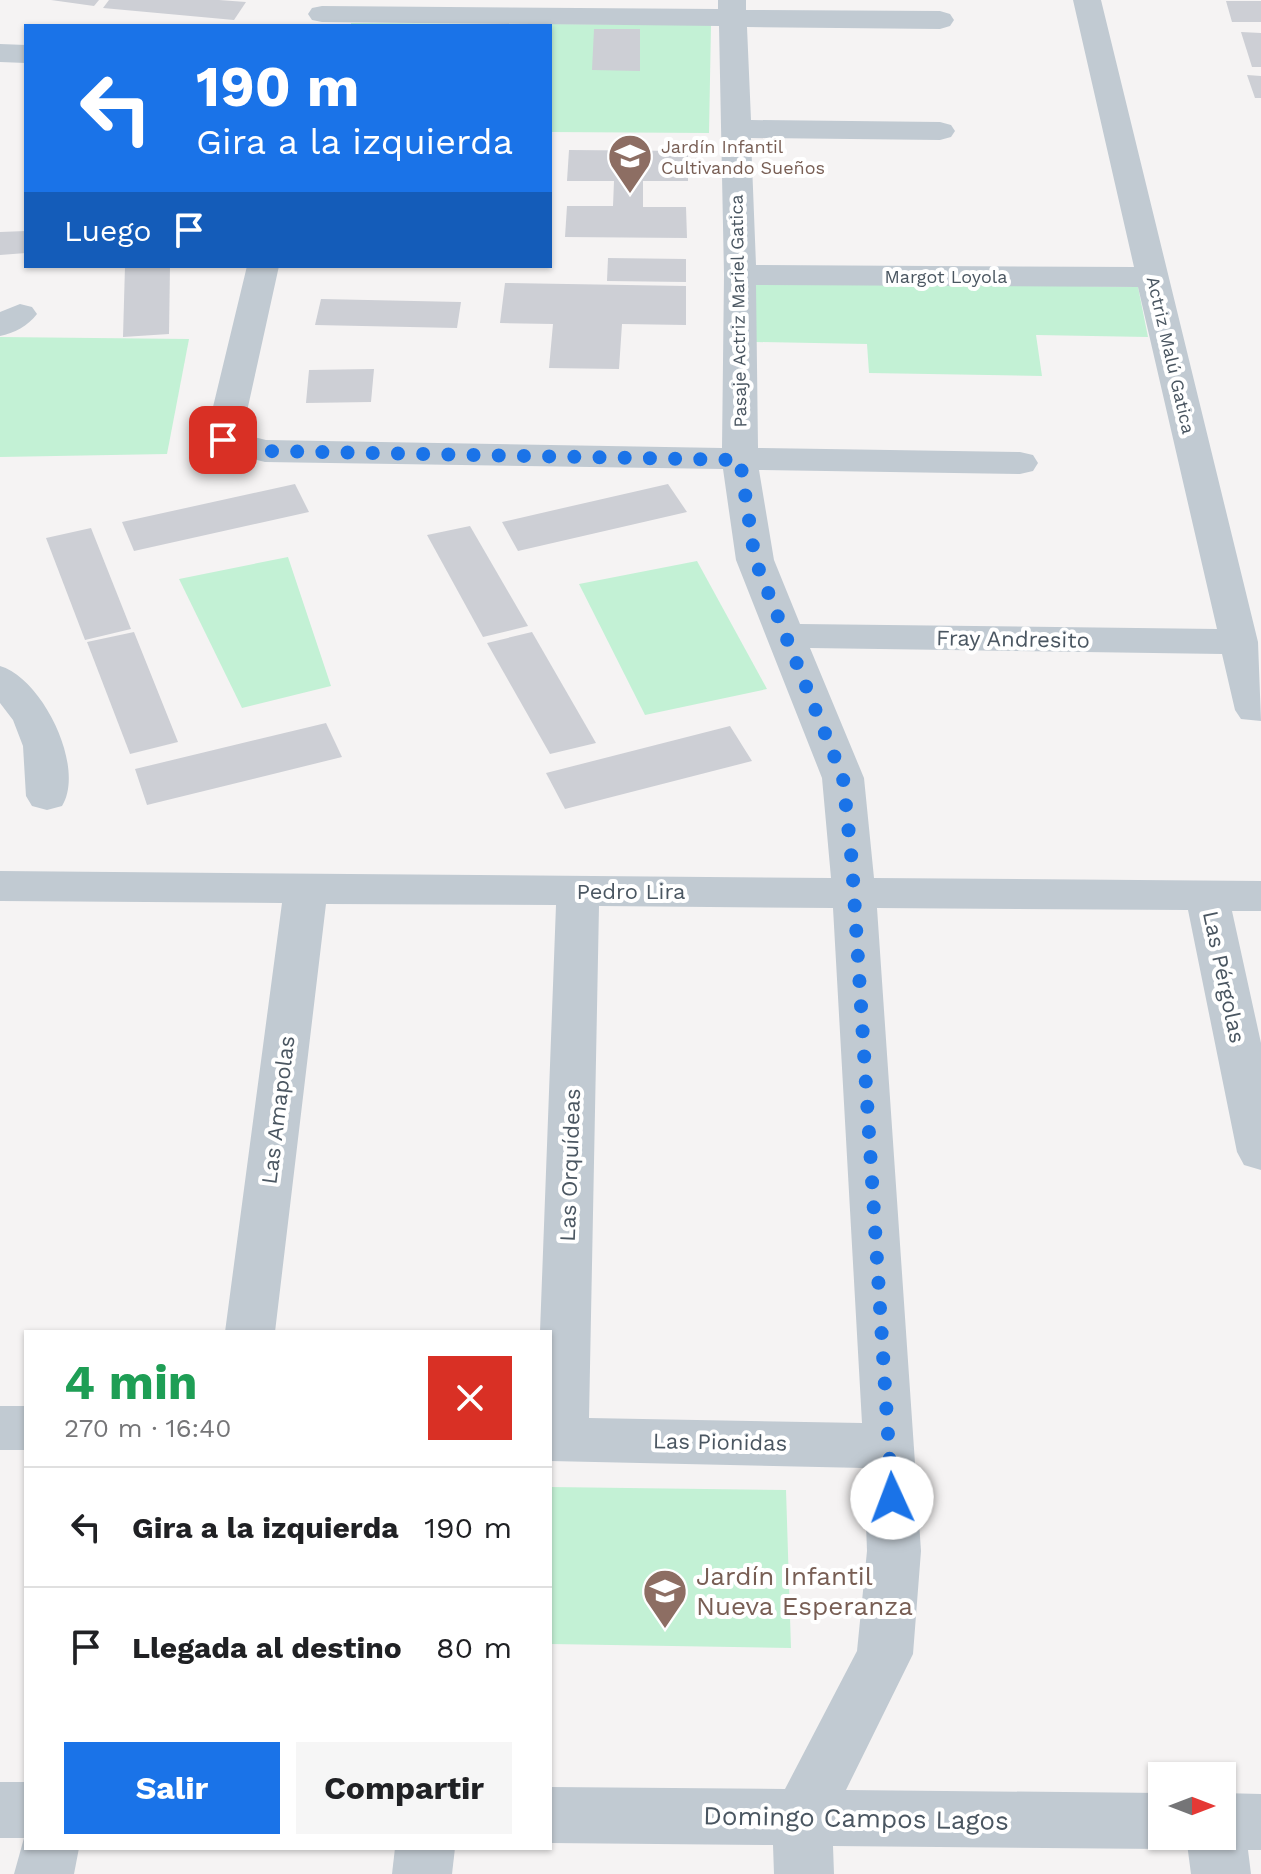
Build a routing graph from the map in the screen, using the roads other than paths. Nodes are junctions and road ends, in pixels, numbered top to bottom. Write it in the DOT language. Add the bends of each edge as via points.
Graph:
graph roads {
  1 [pos="1087,0"];
  2 [pos="733,9"];
  3 [pos="322,13"];
  4 [pos="940,20"];
  5 [pos="0,53"];
  6 [pos="24,54"];
  7 [pos="734,129"];
  8 [pos="940,131"];
  9 [pos="263,268"];
  10 [pos="740,275"];
  11 [pos="1152,277"];
  12 [pos="740,460"];
  13 [pos="1020,463"];
  14 [pos="787,636"];
  15 [pos="1239,642"];
  16 [pos="0,679"];
  17 [pos="1255,710"];
  18 [pos="47,796"];
  19 [pos="0,886"];
  20 [pos="306,889"];
  21 [pos="578,890"];
  22 [pos="854,893"];
  23 [pos="1207,895"];
  24 [pos="1261,896"];
  25 [pos="1261,1152"];
  26 [pos="250,1330"];
  27 [pos="0,1428"];
  28 [pos="24,1428"];
  29 [pos="556,1439"];
  30 [pos="890,1446"];
  31 [pos="0,1810"];
  32 [pos="24,1810"];
  33 [pos="552,1815"];
  34 [pos="802,1817"];
  35 [pos="1148,1821"];
  36 [pos="1236,1821"];
  37 [pos="1261,1822"];
  38 [pos="49,1850"];
  39 [pos="425,1850"];
  40 [pos="1218,1850"];
  41 [pos="44,1874"];
  42 [pos="422,1874"];
  43 [pos="804,1874"];
  44 [pos="1221,1874"];
  1 -- 11 [label="street, Actriz Malú Gatica"];
  2 -- 3 [label="street"];
  2 -- 4 [label="street"];
  2 -- 7 [label="street, Pasaje Actriz Mariel Gatica"];
  5 -- 6 [label="street"];
  7 -- 8 [label="street"];
  7 -- 10 [label="street, Pasaje Actriz Mariel Gatica"];
  9 -- 12 [label="street" via="223,440 265,451"];
  10 -- 11 [label="street, Margot Loyola"];
  10 -- 12 [label="street, Pasaje Actriz Mariel Gatica"];
  11 -- 15 [label="street, Actriz Malú Gatica"];
  12 -- 13 [label="street"];
  12 -- 14 [label="street, Pasaje Actriz Mariel Gatica" via="755,560"];
  14 -- 15 [label="street, Fray Andresito"];
  14 -- 22 [label="street, Pasaje Actriz Mariel Gatica" via="843,778"];
  15 -- 17 [label="street, Actriz Malú Gatica"];
  16 -- 18 [label="street" via="38,727 48,761"];
  19 -- 20 [label="street, Pedro Lira"];
  20 -- 21 [label="street, Pedro Lira"];
  20 -- 26 [label="street, Las Amapolas"];
  21 -- 22 [label="street, Pedro Lira"];
  21 -- 29 [label="street, Las Orquídeas"];
  22 -- 23 [label="street, Pedro Lira"];
  22 -- 30 [label="street, Pasaje Actriz Mariel Gatica"];
  23 -- 24 [label="street, Pedro Lira"];
  23 -- 25 [label="street, Las Pérgolas"];
  27 -- 28 [label="street"];
  29 -- 30 [label="street, Las Pionidas"];
  30 -- 34 [label="street, Pasaje Actriz Mariel Gatica" via="894,1551 885,1654"];
  31 -- 32 [label="street"];
  33 -- 34 [label="street, Domingo Campos Lagos"];
  34 -- 35 [label="street, Domingo Campos Lagos"];
  34 -- 43 [label="street"];
  36 -- 37 [label="street"];
  38 -- 41 [label="street"];
  39 -- 42 [label="street"];
  40 -- 44 [label="street"];
}
